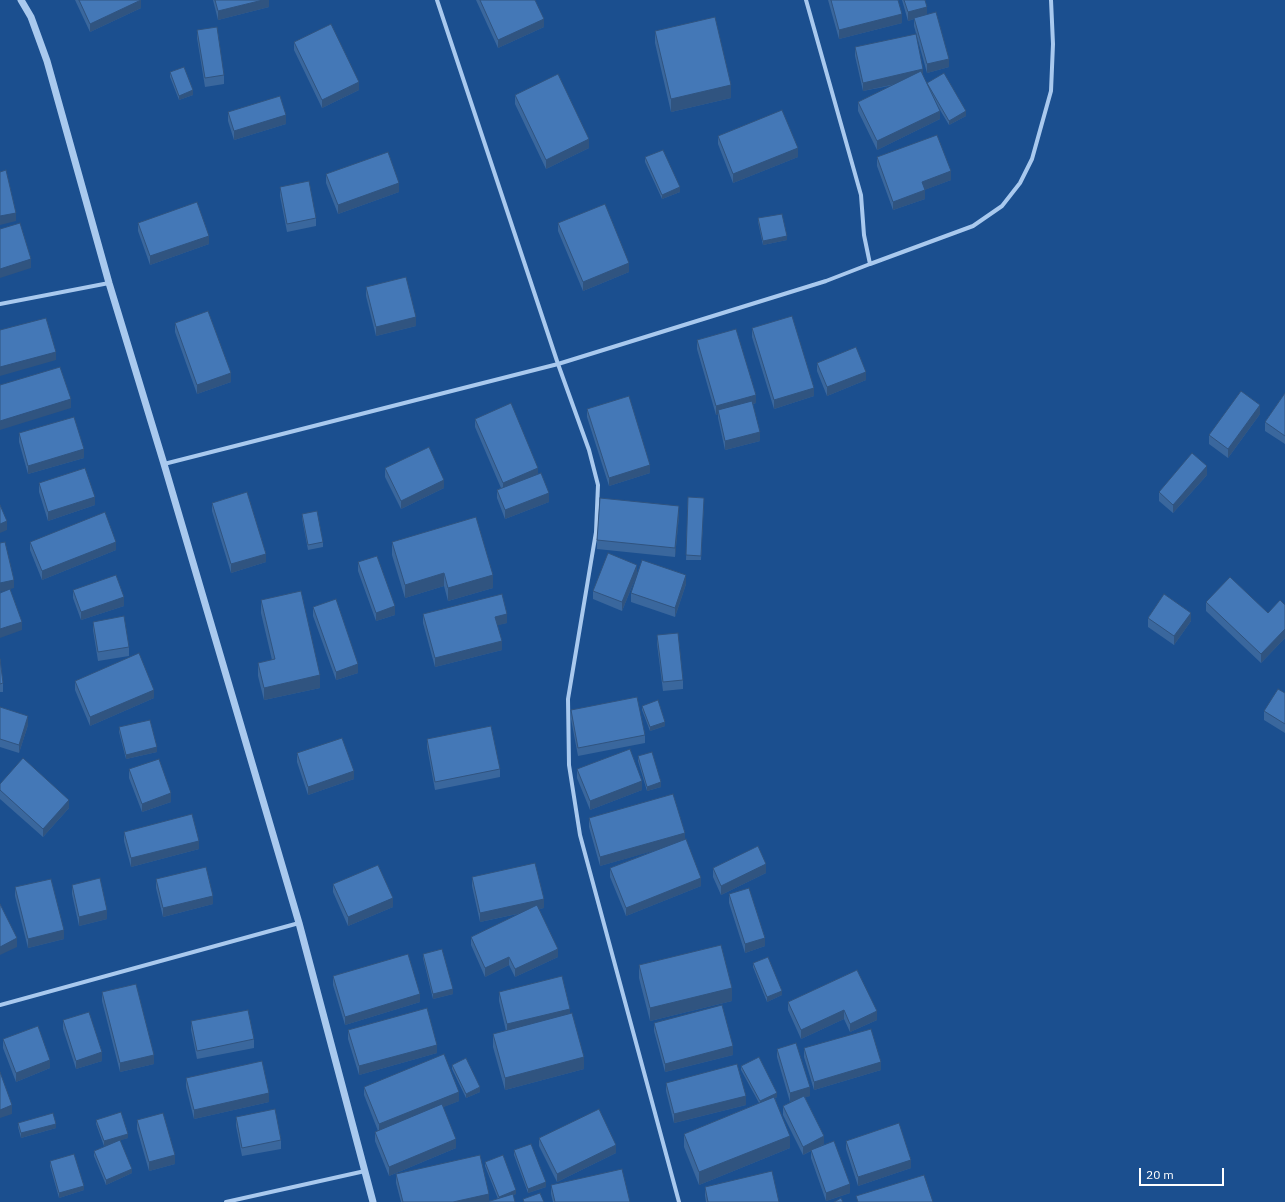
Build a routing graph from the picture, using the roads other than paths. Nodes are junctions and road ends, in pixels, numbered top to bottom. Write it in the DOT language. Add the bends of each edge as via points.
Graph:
graph roads {
  1 [pos="21,0"];
  2 [pos="437,0"];
  3 [pos="806,0"];
  4 [pos="1051,0"];
  5 [pos="870,264"];
  6 [pos="109,283"];
  7 [pos="0,304"];
  8 [pos="558,364"];
  9 [pos="164,464"];
  10 [pos="299,923"];
  11 [pos="0,1005"];
  12 [pos="365,1171"];
  13 [pos="226,1202"];
  14 [pos="373,1202"];
  15 [pos="679,1202"];
  1 -- 6 [label="street" via="31,17 47,61"];
  2 -- 8 [label="street"];
  3 -- 5 [label="street" via="861,194 864,235"];
  4 -- 5 [label="street" via="1051,91 1032,159 1020,183 1002,206 973,226"];
  5 -- 8 [label="street" via="826,281"];
  6 -- 7 [label="street"];
  6 -- 9 [label="street"];
  8 -- 9 [label="street"];
  8 -- 15 [label="street" via="589,450 598,485 596,532 568,699 569,766 580,835"];
  9 -- 10 [label="street"];
  10 -- 11 [label="street"];
  10 -- 12 [label="street"];
  12 -- 13 [label="street"];
  12 -- 14 [label="street"];
}
